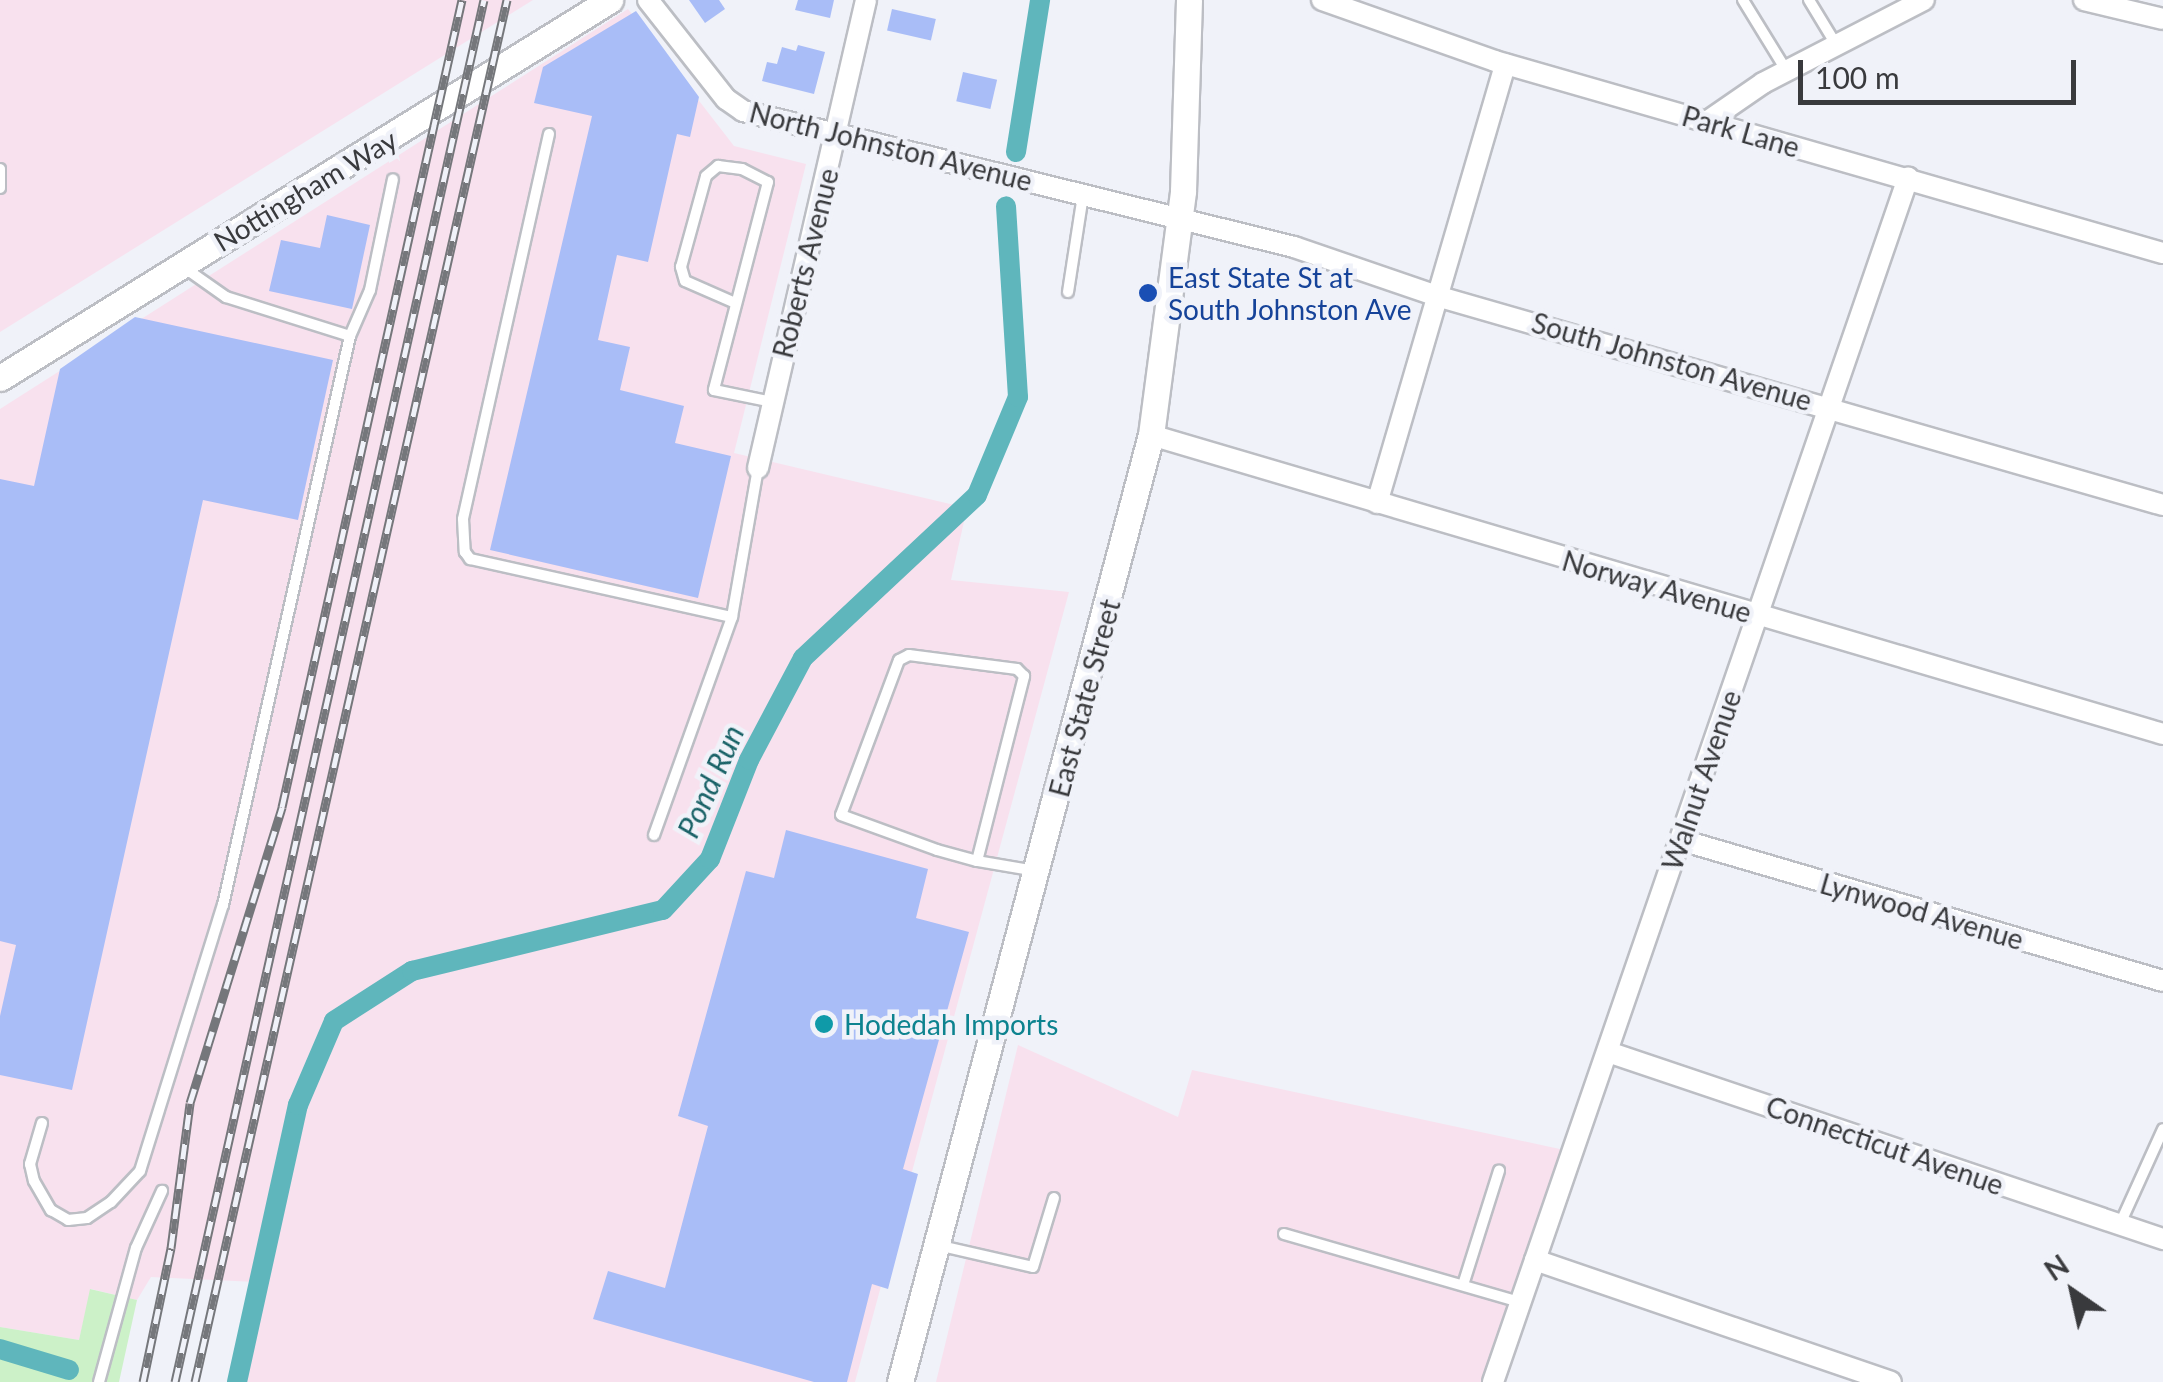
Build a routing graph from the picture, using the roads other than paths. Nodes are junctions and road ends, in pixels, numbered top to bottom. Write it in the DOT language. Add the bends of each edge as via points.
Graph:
graph roads {
  1 [pos="610,0"];
  2 [pos="648,0"];
  3 [pos="866,0"];
  4 [pos="1189,0"];
  5 [pos="1322,0"];
  6 [pos="1743,0"];
  7 [pos="1809,0"];
  8 [pos="1924,0"];
  9 [pos="2084,0"];
  10 [pos="2163,18"];
  11 [pos="1838,48"];
  12 [pos="1505,64"];
  13 [pos="1786,71"];
  14 [pos="1708,121"];
  15 [pos="549,134"];
  16 [pos="836,134"];
  17 [pos="0,169"];
  18 [pos="1908,178"];
  19 [pos="393,179"];
  20 [pos="0,188"];
  21 [pos="1083,195"];
  22 [pos="1181,218"];
  23 [pos="2163,252"];
  24 [pos="181,266"];
  25 [pos="1068,292"];
  26 [pos="1440,296"];
  27 [pos="735,299"];
  28 [pos="350,336"];
  29 [pos="0,378"];
  30 [pos="772,402"];
  31 [pos="1830,406"];
  32 [pos="1152,435"];
  33 [pos="758,468"];
  34 [pos="1377,503"];
  35 [pos="2163,505"];
  36 [pos="1758,615"];
  37 [pos="732,617"];
  38 [pos="2163,734"];
  39 [pos="654,836"];
  40 [pos="1681,840"];
  41 [pos="976,860"];
  42 [pos="1037,872"];
  43 [pos="2163,981"];
  44 [pos="1608,1052"];
  45 [pos="42,1123"];
  46 [pos="2163,1130"];
  47 [pos="1499,1172"];
  48 [pos="162,1191"];
  49 [pos="1054,1198"];
  50 [pos="2120,1224"];
  51 [pos="1284,1234"];
  52 [pos="2163,1238"];
  53 [pos="936,1245"];
  54 [pos="1535,1260"];
  55 [pos="1463,1285"];
  56 [pos="1521,1302"];
  57 [pos="99,1382"];
  58 [pos="900,1382"];
  59 [pos="1493,1382"];
  60 [pos="1891,1382"];
  1 -- 24 [label="street, Nottingham Way"];
  2 -- 16 [label="street, North Johnston Avenue" via="742,111"];
  3 -- 16 [label="street, Roberts Avenue"];
  4 -- 22 [label="street, East State Street"];
  5 -- 12 [label="street, Park Lane"];
  6 -- 13 [label="lane"];
  7 -- 11 [label="lane"];
  8 -- 11 [label="street"];
  9 -- 10 [label="street"];
  11 -- 13 [label="street"];
  12 -- 14 [label="street, Park Lane"];
  12 -- 26 [label="street"];
  13 -- 14 [label="street"];
  14 -- 18 [label="street, Park Lane"];
  15 -- 37 [label="lane" via="463,519 465,552 470,559"];
  16 -- 21 [label="street, North Johnston Avenue"];
  16 -- 30 [label="street, Roberts Avenue"];
  17 -- 20 [label="lane"];
  18 -- 23 [label="street, Park Lane"];
  18 -- 31 [label="street, Walnut Avenue"];
  19 -- 28 [label="lane" via="370,290"];
  21 -- 22 [label="street, North Johnston Avenue"];
  21 -- 25 [label="lane"];
  22 -- 26 [label="street, South Johnston Avenue"];
  22 -- 32 [label="street, East State Street"];
  24 -- 28 [label="lane" via="226,297"];
  24 -- 29 [label="street, Nottingham Way"];
  26 -- 31 [label="street, South Johnston Avenue"];
  26 -- 34 [label="street"];
  27 -- 27 [label="lane" via="685,282 681,267 706,176 718,166 768,182"];
  27 -- 30 [label="lane" via="714,390"];
  28 -- 45 [label="lane" via="223,906 140,1171 99,1210 68,1220 51,1210 34,1181 30,1164"];
  30 -- 33 [label="street, Roberts Avenue"];
  31 -- 35 [label="street, South Johnston Avenue"];
  31 -- 36 [label="street, Walnut Avenue"];
  32 -- 34 [label="street, Norway Avenue"];
  32 -- 42 [label="street, East State Street"];
  33 -- 37 [label="lane"];
  34 -- 36 [label="street, Norway Avenue"];
  36 -- 38 [label="street, Norway Avenue"];
  36 -- 40 [label="street, Walnut Avenue"];
  37 -- 39 [label="lane"];
  40 -- 43 [label="street, Lynwood Avenue"];
  40 -- 44 [label="street, Walnut Avenue"];
  41 -- 41 [label="lane" via="841,815 899,660 909,655 1017,668 1024,676"];
  41 -- 42 [label="lane"];
  42 -- 53 [label="street, East State Street"];
  44 -- 50 [label="street, Connecticut Avenue"];
  44 -- 54 [label="street, Walnut Avenue"];
  46 -- 50 [label="lane"];
  47 -- 55 [label="lane"];
  48 -- 57 [label="lane" via="136,1248"];
  49 -- 53 [label="lane" via="1032,1267"];
  50 -- 52 [label="street, Connecticut Avenue"];
  51 -- 55 [label="lane"];
  53 -- 58 [label="street, East State Street"];
  54 -- 56 [label="street, Walnut Avenue"];
  54 -- 60 [label="street"];
  55 -- 56 [label="lane"];
  56 -- 59 [label="street, Walnut Avenue"];
}
